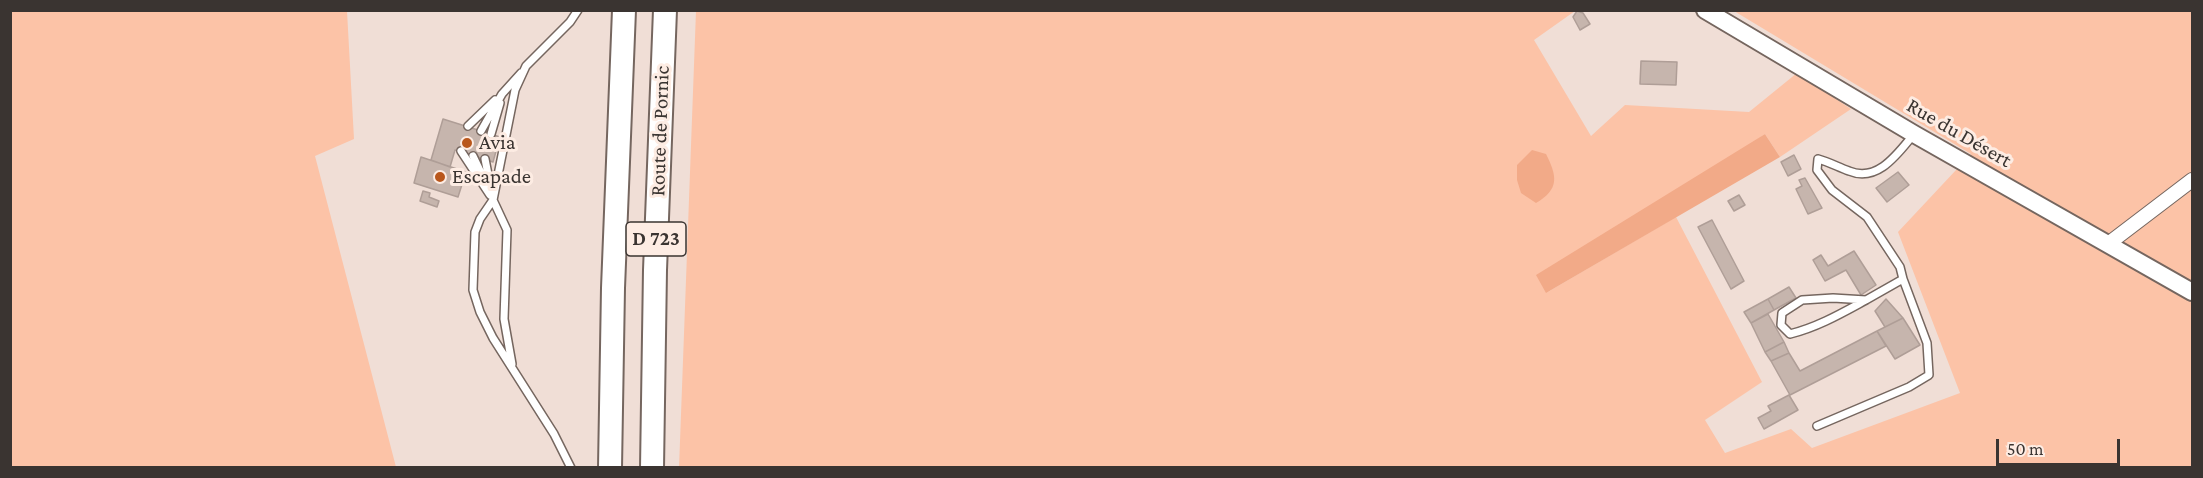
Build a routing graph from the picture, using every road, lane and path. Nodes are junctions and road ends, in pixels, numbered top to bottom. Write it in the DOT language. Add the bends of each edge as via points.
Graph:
graph roads {
  1 [pos="578,10"];
  2 [pos="624,10"];
  3 [pos="665,10"];
  4 [pos="1705,10"];
  5 [pos="526,66"];
  6 [pos="502,94"];
  7 [pos="468,126"];
  8 [pos="481,130"];
  9 [pos="491,134"];
  10 [pos="1914,134"];
  11 [pos="461,151"];
  12 [pos="473,156"];
  13 [pos="485,159"];
  14 [pos="2193,180"];
  15 [pos="493,200"];
  16 [pos="2108,244"];
  17 [pos="1903,279"];
  18 [pos="2193,292"];
  19 [pos="1866,300"];
  20 [pos="513,370"];
  21 [pos="1817,426"];
  22 [pos="571,468"];
  23 [pos="610,468"];
  24 [pos="652,468"];
  1 -- 5 [label="lane"];
  2 -- 23 [label="highway, Route de Pornic / D 723" via="613,266"];
  3 -- 24 [label="highway, Route de Pornic / D 723"];
  4 -- 10 [label="street, Rue du Désert"];
  5 -- 6 [label="lane"];
  5 -- 15 [label="lane" via="515,90"];
  6 -- 7 [label="lane"];
  6 -- 8 [label="lane"];
  6 -- 9 [label="lane"];
  10 -- 16 [label="street, Rue du Désert"];
  10 -- 17 [label="lane" via="1883,168 1868,174 1818,159 1817,171 1832,190 1867,217 1900,267"];
  11 -- 15 [label="lane"];
  12 -- 15 [label="lane"];
  13 -- 15 [label="lane"];
  14 -- 16 [label="street"];
  15 -- 20 [label="lane" via="507,230 504,319"];
  15 -- 20 [label="lane" via="475,232 473,290 480,312"];
  16 -- 18 [label="street, Rue du Désert"];
  17 -- 19 [label="lane"];
  17 -- 21 [label="lane" via="1927,343 1929,375"];
  19 -- 19 [label="lane" via="1802,300 1782,313 1781,325 1790,334 1802,331"];
  20 -- 22 [label="lane"];
}
